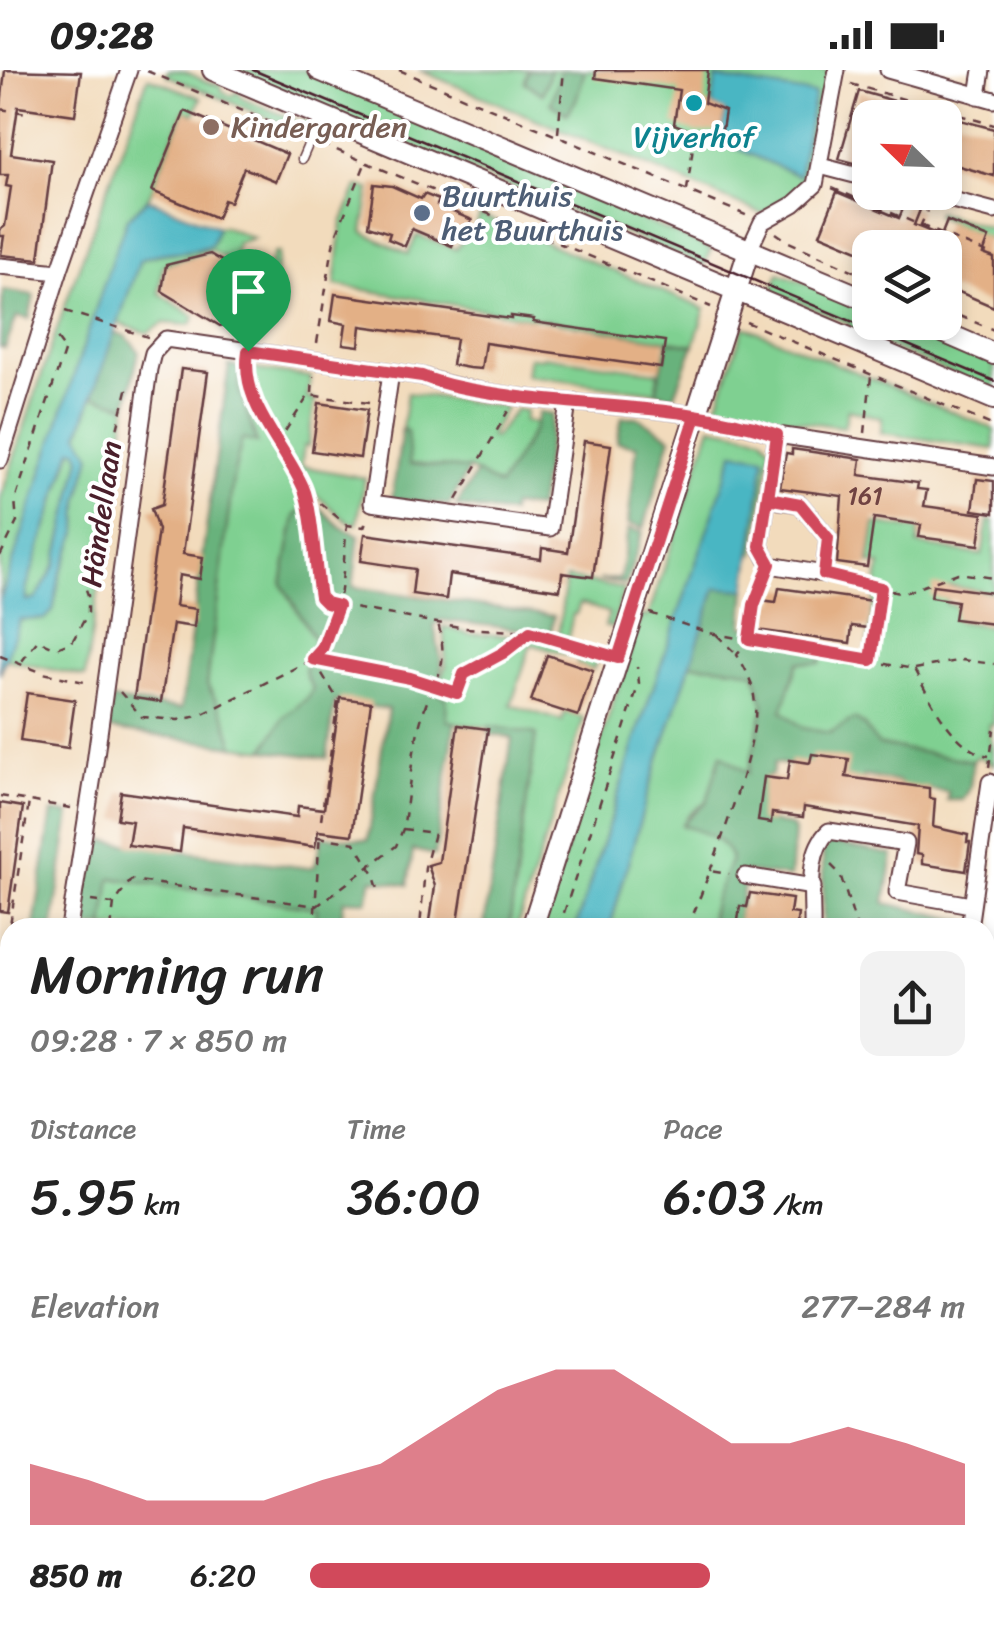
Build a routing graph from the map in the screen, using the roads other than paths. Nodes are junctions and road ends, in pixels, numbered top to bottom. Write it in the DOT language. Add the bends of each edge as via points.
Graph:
graph roads {
  1 [pos="129,70"];
  2 [pos="213,70"];
  3 [pos="318,70"];
  4 [pos="888,70"];
  5 [pos="982,70"];
  6 [pos="836,75"];
  7 [pos="944,78"];
  8 [pos="986,98"];
  9 [pos="321,116"];
  10 [pos="302,159"];
  11 [pos="818,174"];
  12 [pos="852,177"];
  13 [pos="962,202"];
  14 [pos="994,210"];
  15 [pos="749,250"];
  16 [pos="0,266"];
  17 [pos="59,272"];
  18 [pos="734,290"];
  19 [pos="852,293"];
  20 [pos="962,340"];
  21 [pos="994,354"];
  22 [pos="391,372"];
  23 [pos="994,399"];
  24 [pos="568,403"];
  25 [pos="696,416"];
  26 [pos="777,435"];
  27 [pos="0,460"];
  28 [pos="994,468"];
  29 [pos="768,498"];
  30 [pos="990,782"];
  31 [pos="745,876"];
  32 [pos="813,887"];
  33 [pos="972,905"];
  34 [pos="70,918"];
  35 [pos="535,918"];
  36 [pos="812,918"];
  37 [pos="970,918"];
  1 -- 17 [label="street"];
  2 -- 9 [label="street"];
  3 -- 15 [label="street"];
  4 -- 7 [label="street"];
  5 -- 8 [label="street"];
  6 -- 11 [label="street"];
  7 -- 8 [label="street"];
  9 -- 10 [label="lane"];
  9 -- 18 [label="street"];
  11 -- 12 [label="street"];
  11 -- 15 [label="street" via="809,193 762,222"];
  13 -- 14 [label="street"];
  15 -- 18 [label="street"];
  15 -- 19 [label="street"];
  16 -- 17 [label="street"];
  17 -- 27 [label="street"];
  18 -- 23 [label="street"];
  18 -- 25 [label="street"];
  20 -- 21 [label="street"];
  22 -- 24 [label="street"];
  22 -- 24 [label="street" via="372,503 550,528"];
  22 -- 34 [label="street, Händellaan" via="178,339 162,342 153,353"];
  24 -- 25 [label="street"];
  25 -- 26 [label="street"];
  25 -- 35 [label="street" via="626,656"];
  26 -- 28 [label="street"];
  26 -- 29 [label="street"];
  29 -- 29 [label="street" via="800,504 828,538 824,574 770,564 760,546"];
  30 -- 33 [label="street"];
  31 -- 32 [label="street"];
  32 -- 33 [label="street" via="814,855 830,831 906,843 897,892"];
  32 -- 36 [label="street"];
  33 -- 37 [label="street"];
}
